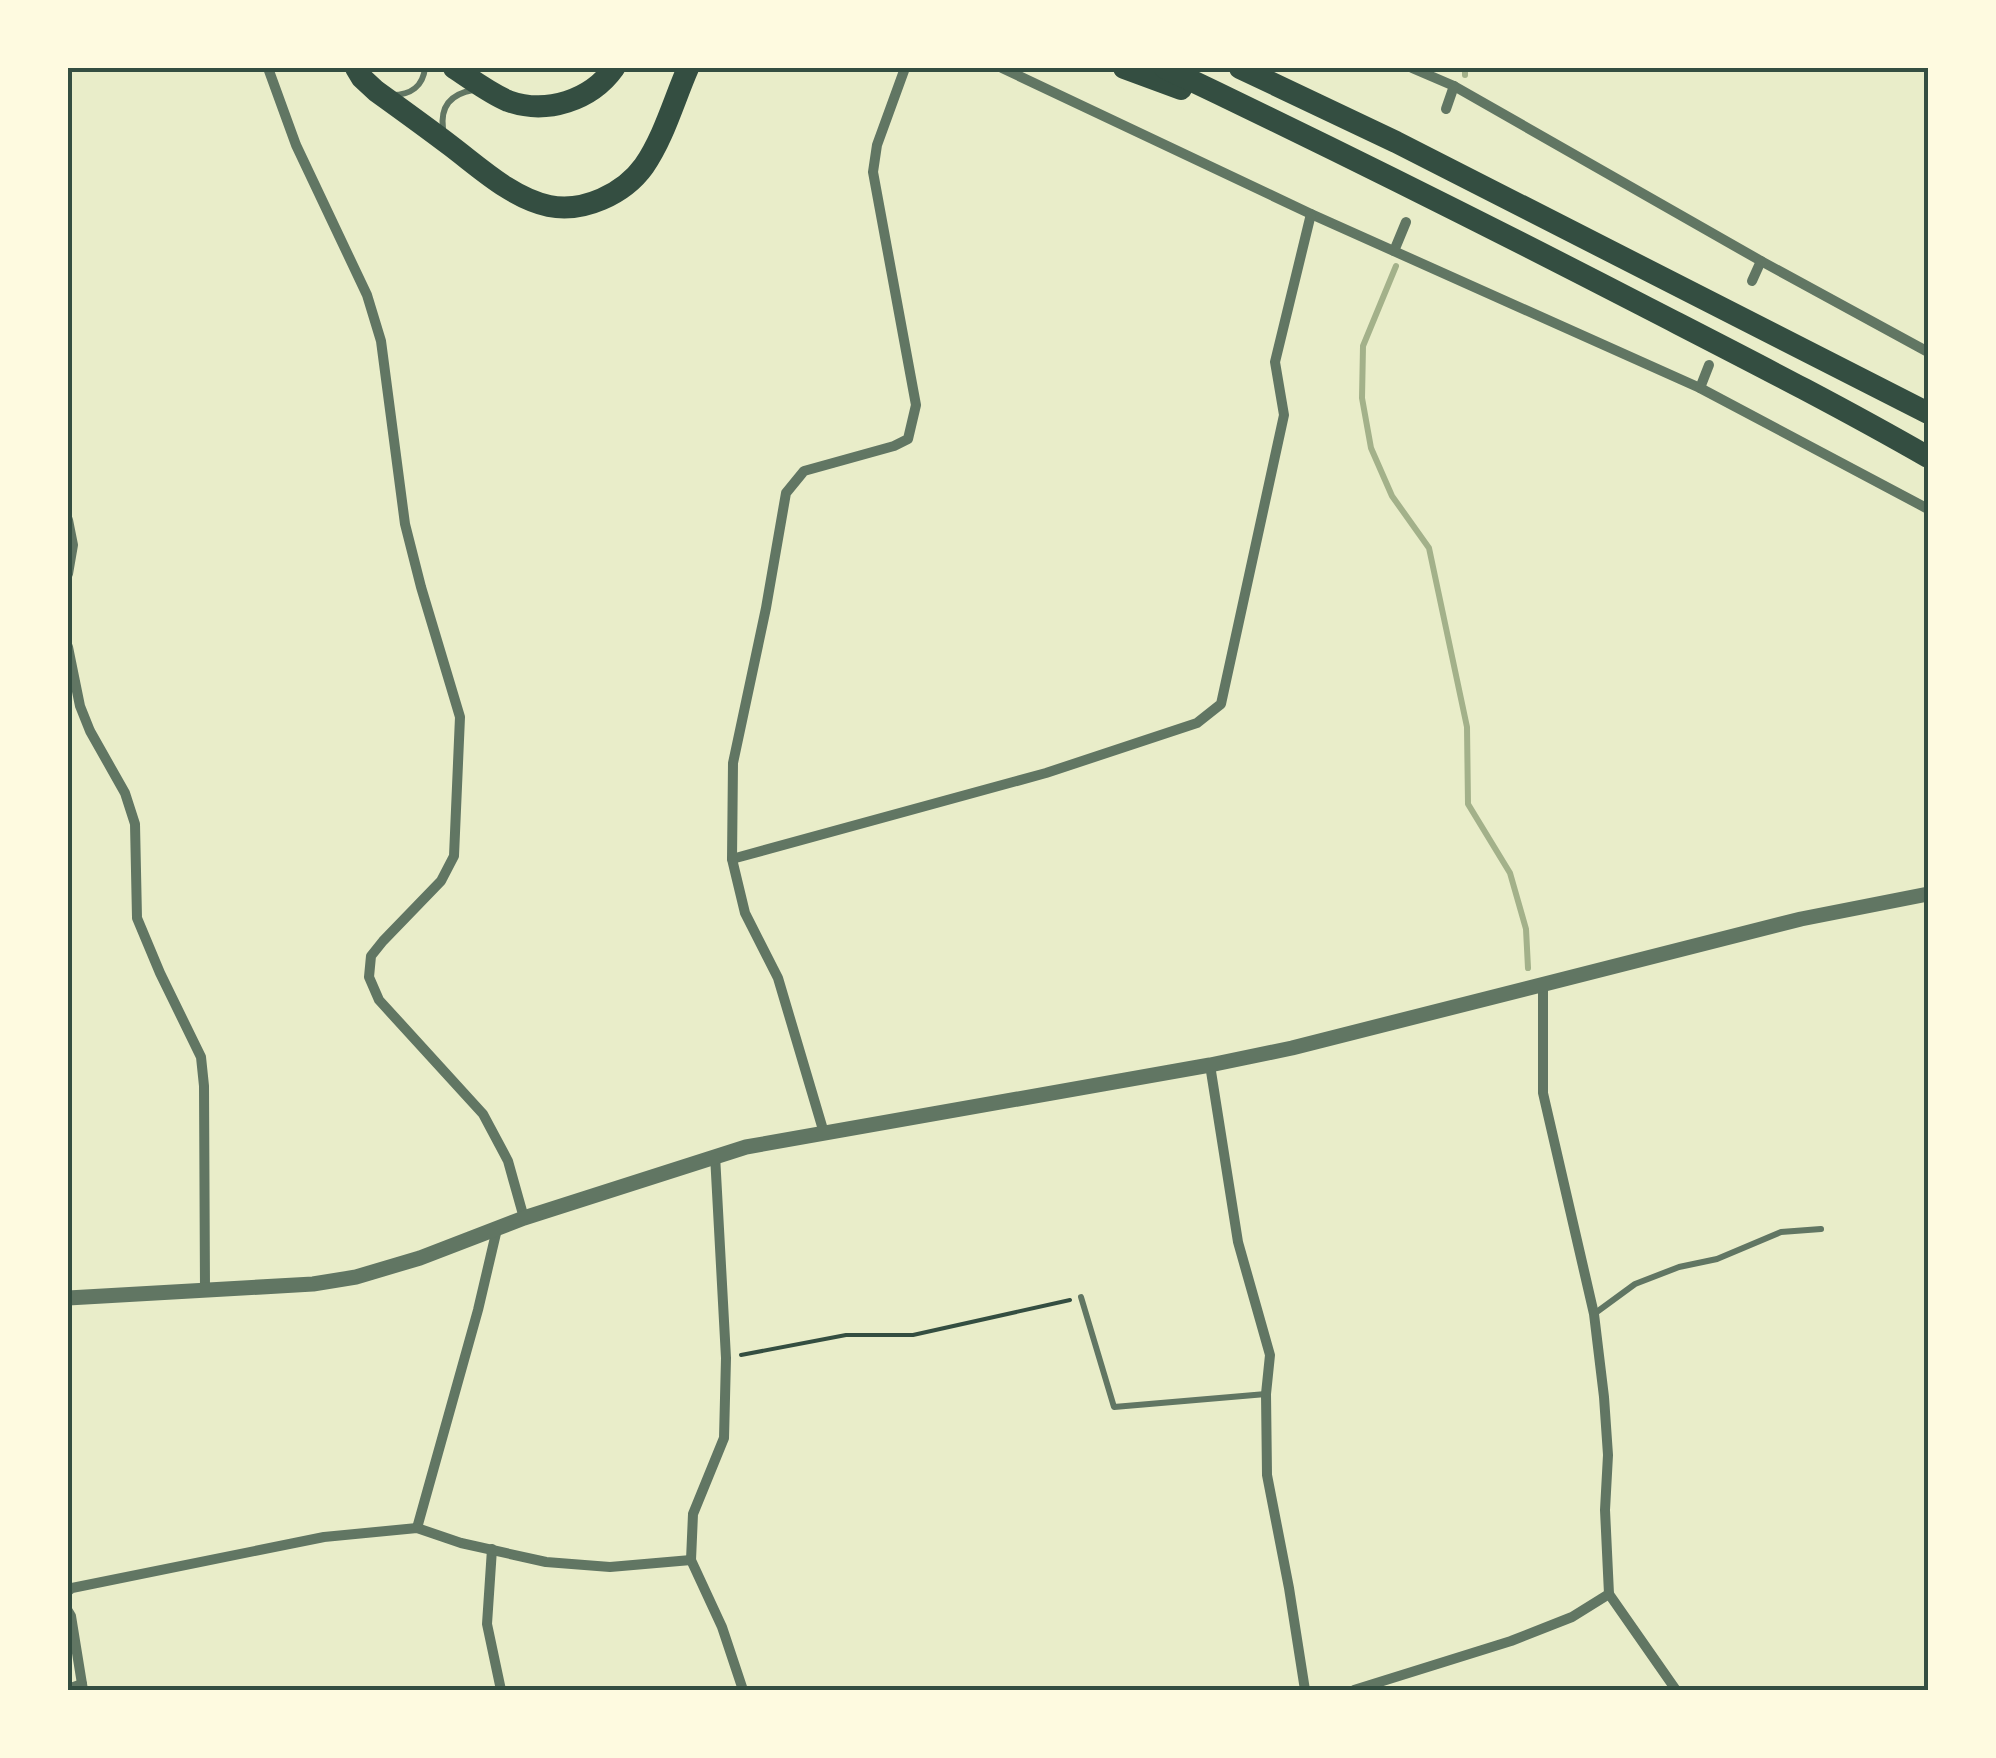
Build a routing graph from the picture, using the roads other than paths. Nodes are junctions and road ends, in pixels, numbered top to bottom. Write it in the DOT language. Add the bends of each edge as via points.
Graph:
graph roads {
  1 [pos="268,68"];
  2 [pos="356,68"];
  3 [pos="425,68"];
  4 [pos="454,68"];
  5 [pos="614,68"];
  6 [pos="688,68"];
  7 [pos="905,68"];
  8 [pos="1002,68"];
  9 [pos="1124,68"];
  10 [pos="1165,68"];
  11 [pos="1240,68"];
  12 [pos="1259,68"];
  13 [pos="1412,68"];
  14 [pos="1454,86"];
  15 [pos="485,88"];
  16 [pos="376,91"];
  17 [pos="1446,109"];
  18 [pos="1293,128"];
  19 [pos="1396,142"];
  20 [pos="448,144"];
  21 [pos="1311,214"];
  22 [pos="1406,222"];
  23 [pos="1394,252"];
  24 [pos="1762,262"];
  25 [pos="1752,281"];
  26 [pos="1928,352"];
  27 [pos="1709,365"];
  28 [pos="1700,388"];
  29 [pos="1928,413"];
  30 [pos="1928,457"];
  31 [pos="1928,509"];
  32 [pos="68,520"];
  33 [pos="68,574"];
  34 [pos="68,646"];
  35 [pos="732,859"];
  36 [pos="1928,894"];
  37 [pos="1544,984"];
  38 [pos="1210,1065"];
  39 [pos="824,1132"];
  40 [pos="715,1155"];
  41 [pos="524,1218"];
  42 [pos="497,1229"];
  43 [pos="1821,1229"];
  44 [pos="205,1290"];
  45 [pos="1081,1297"];
  46 [pos="68,1298"];
  47 [pos="1594,1314"];
  48 [pos="1266,1394"];
  49 [pos="417,1528"];
  50 [pos="492,1549"];
  51 [pos="691,1560"];
  52 [pos="68,1591"];
  53 [pos="1609,1594"];
  54 [pos="68,1611"];
  55 [pos="82,1687"];
  56 [pos="68,1688"];
  57 [pos="502,1690"];
  58 [pos="744,1690"];
  59 [pos="1305,1690"];
  60 [pos="1354,1690"];
  61 [pos="1676,1690"];
  1 -- 41 [label="street" via="381,341 405,524 460,717 454,856 442,881 371,956 369,977 379,1000 483,1114 508,1160"];
  2 -- 16 [label="highway"];
  3 -- 16 [label="lane" via="414,90"];
  4 -- 15 [label="highway"];
  5 -- 15 [label="highway" via="594,89 554,106 509,101"];
  6 -- 20 [label="highway" via="641,170 600,200 550,206 525,197"];
  7 -- 35 [label="street" via="873,172 916,405 908,440 804,471 786,494 733,764"];
  8 -- 21 [label="street"];
  9 -- 18 [label="highway"];
  10 -- 18 [label="highway"];
  11 -- 19 [label="highway"];
  12 -- 19 [label="highway"];
  13 -- 14 [label="street"];
  14 -- 17 [label="street"];
  14 -- 24 [label="street"];
  15 -- 20 [label="lane" via="447,102 442,125"];
  16 -- 20 [label="highway"];
  18 -- 30 [label="highway"];
  19 -- 29 [label="highway"];
  21 -- 23 [label="street"];
  21 -- 35 [label="street" via="1274,362 1284,414 1222,704 1197,723 1046,773"];
  22 -- 23 [label="street"];
  23 -- 28 [label="street"];
  24 -- 25 [label="street"];
  24 -- 26 [label="street"];
  27 -- 28 [label="street"];
  28 -- 31 [label="street"];
  32 -- 33 [label="street"];
  34 -- 44 [label="street" via="80,706 135,824 137,918 202,1057"];
  35 -- 39 [label="street" via="745,913 778,978"];
  36 -- 37 [label="street"];
  37 -- 38 [label="street"];
  37 -- 47 [label="street" via="1543,1093"];
  38 -- 39 [label="street"];
  38 -- 48 [label="street" via="1238,1242 1270,1355"];
  39 -- 40 [label="street"];
  40 -- 41 [label="street"];
  40 -- 51 [label="street" via="724,1438 693,1514"];
  41 -- 42 [label="street"];
  42 -- 44 [label="street" via="356,1277"];
  42 -- 49 [label="street"];
  43 -- 47 [label="lane" via="1781,1232 1718,1259 1679,1267 1635,1284"];
  44 -- 46 [label="street"];
  45 -- 48 [label="lane" via="1114,1406"];
  47 -- 53 [label="street" via="1608,1454"];
  48 -- 59 [label="street" via="1268,1475"];
  49 -- 50 [label="street"];
  49 -- 52 [label="street" via="324,1537"];
  50 -- 51 [label="street" via="546,1562 610,1566"];
  50 -- 57 [label="street" via="488,1624"];
  51 -- 58 [label="street"];
  53 -- 60 [label="street" via="1572,1618"];
  53 -- 61 [label="street"];
  54 -- 55 [label="street"];
  55 -- 56 [label="street"];
}
